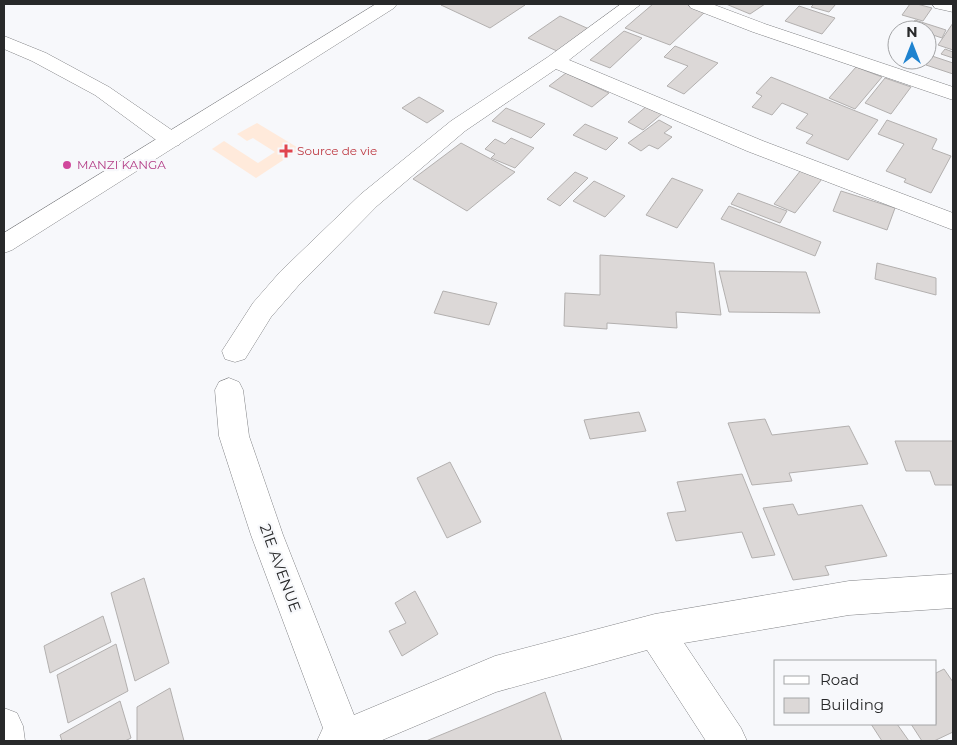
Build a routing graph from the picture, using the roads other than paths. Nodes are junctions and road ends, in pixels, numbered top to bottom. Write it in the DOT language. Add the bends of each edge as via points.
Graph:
graph roads {
  1 [pos="388,4"];
  2 [pos="632,4"];
  3 [pos="697,4"];
  4 [pos="941,4"];
  5 [pos="953,7"];
  6 [pos="4,42"];
  7 [pos="555,61"];
  8 [pos="953,94"];
  9 [pos="171,140"];
  10 [pos="953,222"];
  11 [pos="4,244"];
  12 [pos="235,351"];
  13 [pos="229,390"];
  14 [pos="953,591"];
  15 [pos="656,631"];
  16 [pos="4,726"];
  17 [pos="342,740"];
  18 [pos="6,741"];
  19 [pos="728,741"];
  1 -- 9 [label="street"];
  2 -- 7 [label="street"];
  3 -- 8 [label="street"];
  4 -- 5 [label="street"];
  6 -- 9 [label="street" via="39,56 102,91"];
  7 -- 10 [label="street" via="755,146"];
  7 -- 12 [label="street" via="458,126 369,200 288,279 262,310"];
  9 -- 11 [label="street"];
  13 -- 17 [label="street, 21E AVENUE" via="234,436"];
  14 -- 15 [label="street" via="849,598"];
  15 -- 17 [label="street" via="495,674"];
  15 -- 19 [label="street"];
  16 -- 18 [label="street"];
}
